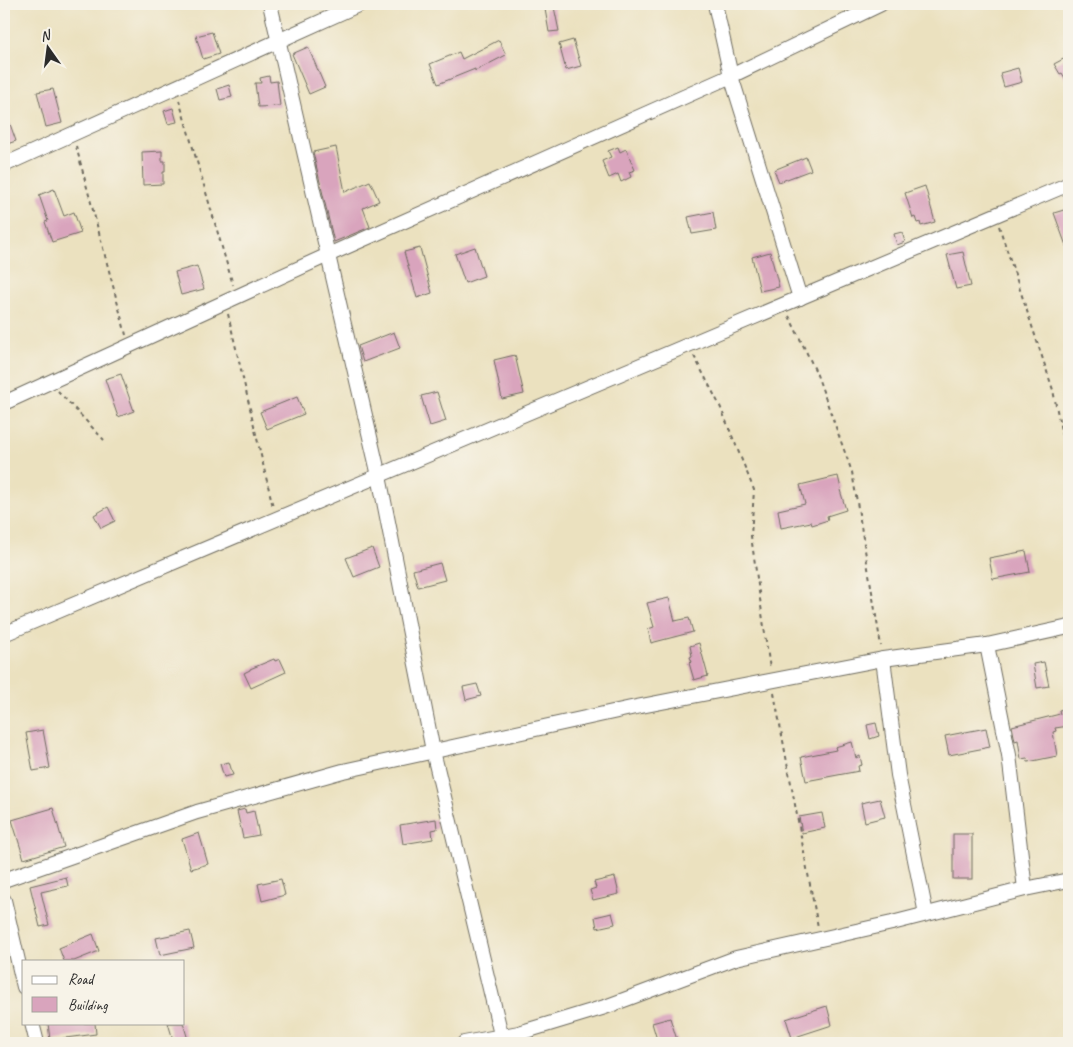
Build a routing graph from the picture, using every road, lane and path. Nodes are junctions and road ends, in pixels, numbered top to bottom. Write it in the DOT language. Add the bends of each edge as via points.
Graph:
graph roads {
  1 [pos="270,4"];
  2 [pos="360,4"];
  3 [pos="715,4"];
  4 [pos="881,4"];
  5 [pos="278,41"];
  6 [pos="731,76"];
  7 [pos="176,88"];
  8 [pos="73,134"];
  9 [pos="4,165"];
  10 [pos="1069,184"];
  11 [pos="996,215"];
  12 [pos="328,255"];
  13 [pos="800,298"];
  14 [pos="231,300"];
  15 [pos="784,304"];
  16 [pos="689,344"];
  17 [pos="129,346"];
  18 [pos="49,382"];
  19 [pos="4,403"];
  20 [pos="104,440"];
  21 [pos="1069,471"];
  22 [pos="379,476"];
  23 [pos="276,519"];
  24 [pos="1069,627"];
  25 [pos="4,634"];
  26 [pos="986,645"];
  27 [pos="883,659"];
  28 [pos="772,681"];
  29 [pos="433,751"];
  30 [pos="4,880"];
  31 [pos="1069,880"];
  32 [pos="1025,889"];
  33 [pos="4,900"];
  34 [pos="926,914"];
  35 [pos="820,939"];
  36 [pos="22,978"];
  37 [pos="32,1024"];
  38 [pos="502,1040"];
  39 [pos="37,1043"];
  40 [pos="464,1043"];
  1 -- 5 [label="street"];
  2 -- 5 [label="street"];
  3 -- 6 [label="street"];
  4 -- 6 [label="street"];
  5 -- 7 [label="street"];
  5 -- 12 [label="street"];
  6 -- 12 [label="street"];
  6 -- 13 [label="street"];
  7 -- 8 [label="street"];
  7 -- 14 [label="path"];
  8 -- 9 [label="street"];
  8 -- 17 [label="path"];
  10 -- 11 [label="street"];
  11 -- 13 [label="street"];
  11 -- 21 [label="path" via="1053,390"];
  12 -- 14 [label="street"];
  12 -- 22 [label="street"];
  13 -- 15 [label="street"];
  14 -- 17 [label="street"];
  14 -- 23 [label="path"];
  15 -- 16 [label="street"];
  15 -- 27 [label="path" via="816,372 852,472"];
  16 -- 22 [label="street"];
  16 -- 28 [label="path" via="720,406 754,490 751,536"];
  17 -- 18 [label="street"];
  18 -- 19 [label="street"];
  18 -- 20 [label="path"];
  22 -- 23 [label="street"];
  22 -- 29 [label="street"];
  23 -- 25 [label="street"];
  24 -- 26 [label="street"];
  26 -- 27 [label="street"];
  26 -- 32 [label="street" via="1010,755"];
  27 -- 28 [label="street"];
  27 -- 34 [label="street" via="898,775"];
  28 -- 29 [label="street"];
  28 -- 35 [label="path"];
  29 -- 30 [label="street" via="343,771 197,812"];
  29 -- 38 [label="street"];
  31 -- 32 [label="street"];
  32 -- 34 [label="street"];
  33 -- 36 [label="street"];
  34 -- 35 [label="street"];
  35 -- 38 [label="street" via="736,958 605,1007"];
  37 -- 39 [label="street"];
  38 -- 40 [label="street"];
}
